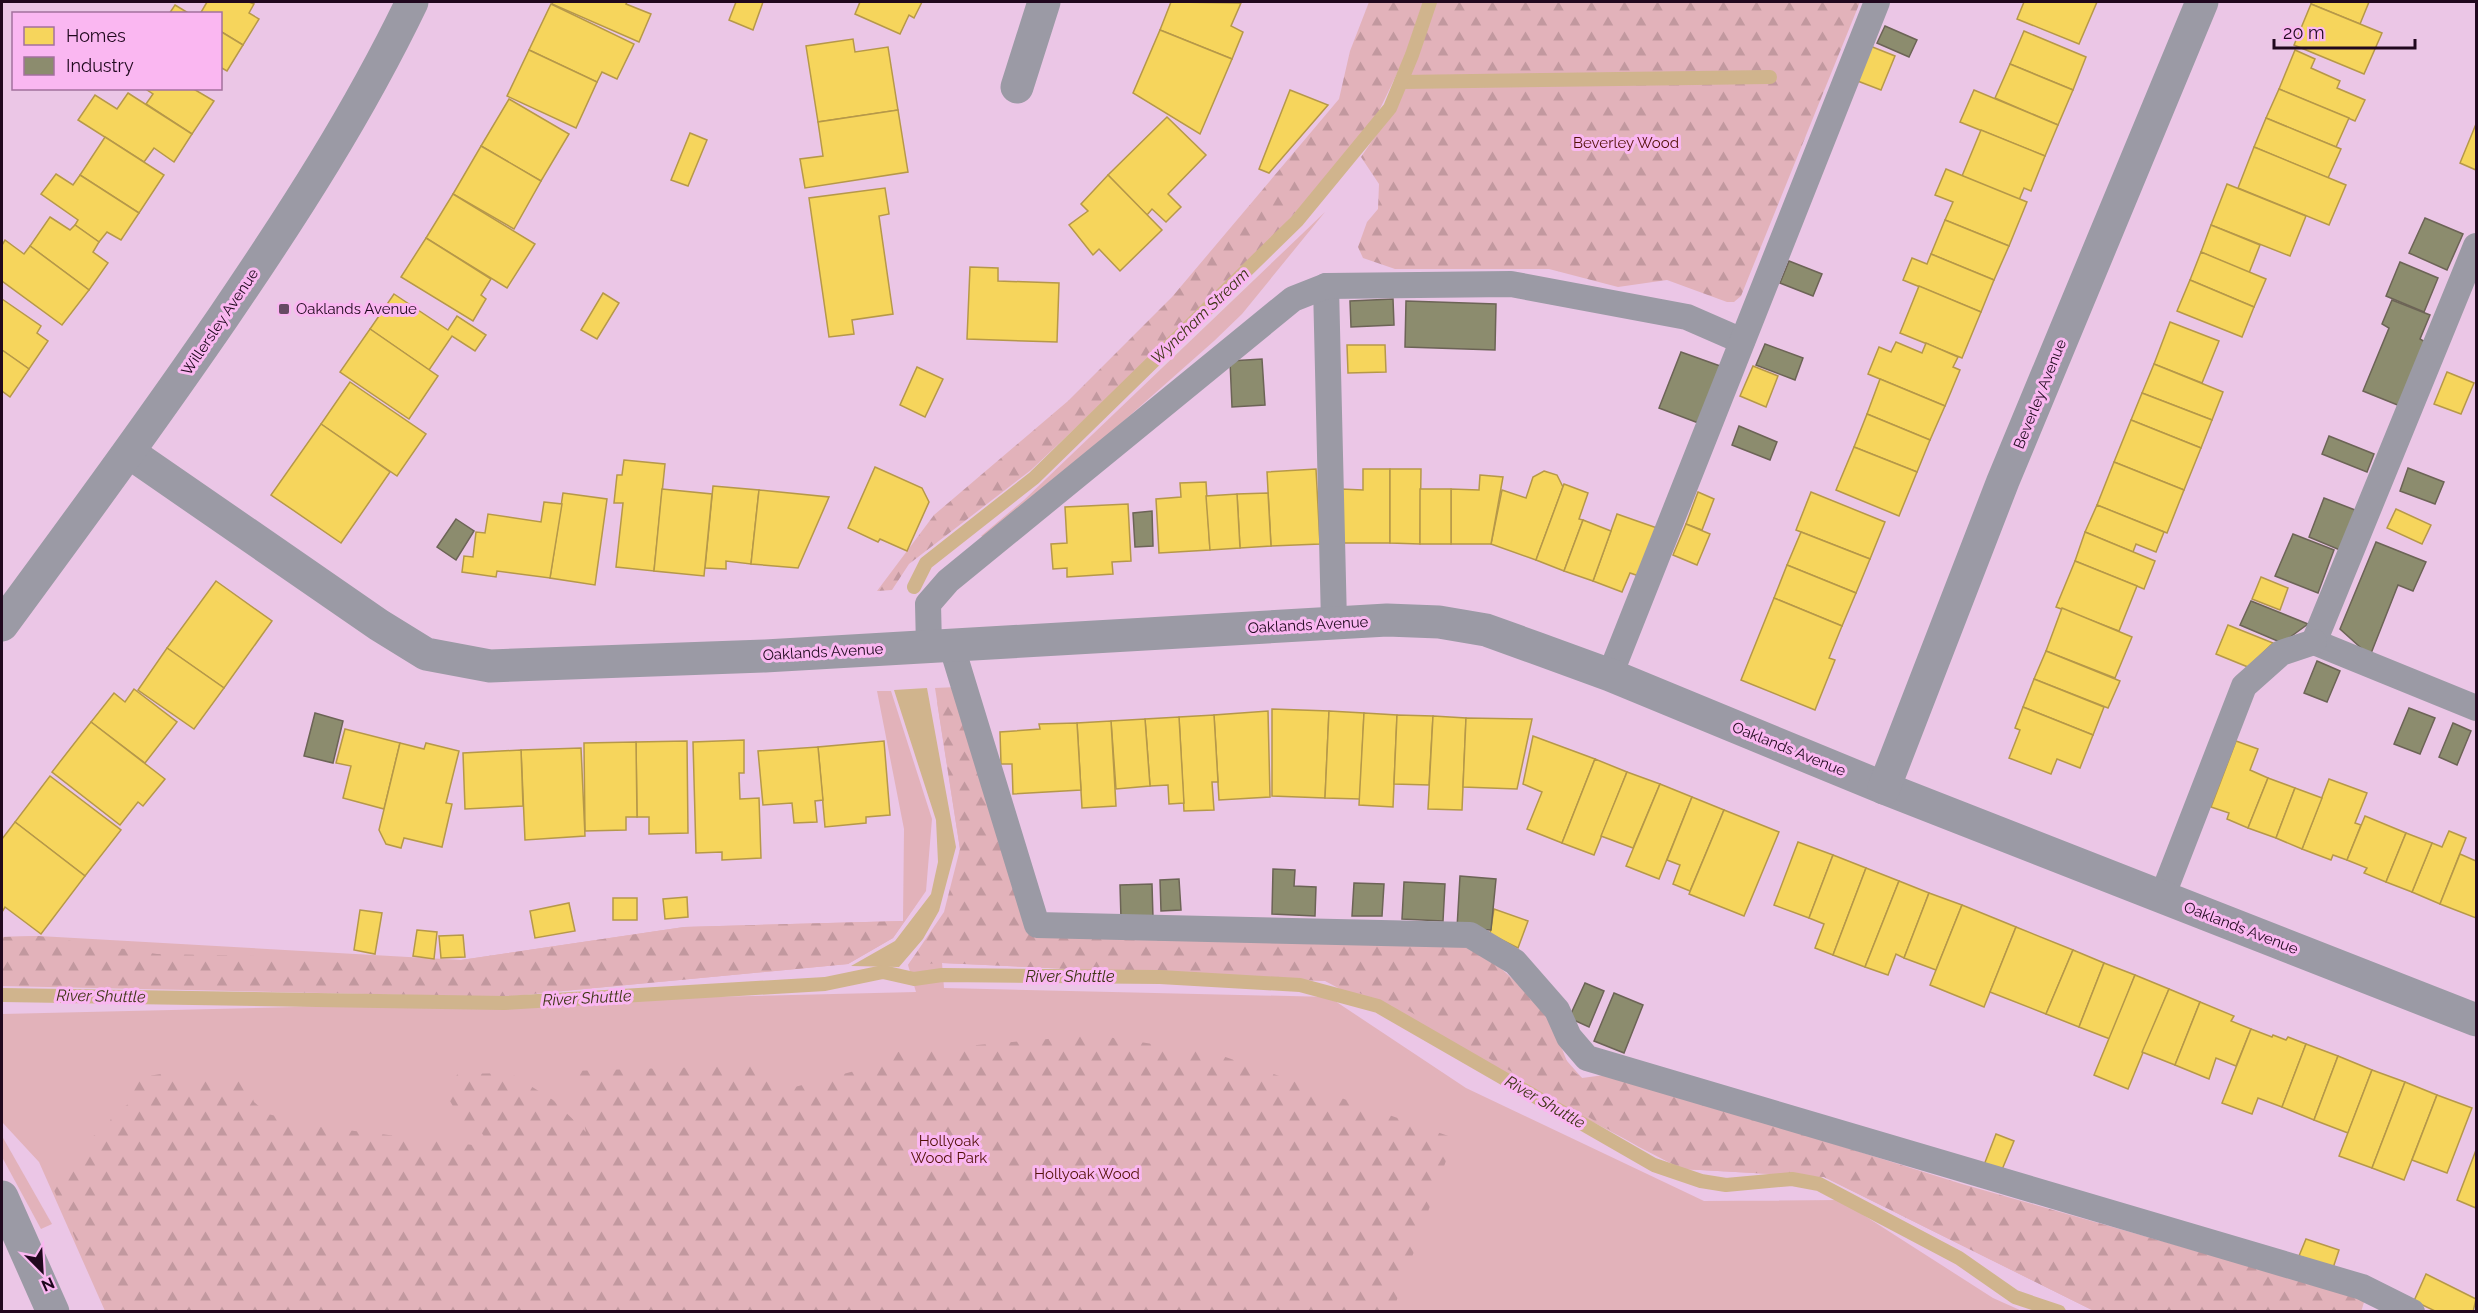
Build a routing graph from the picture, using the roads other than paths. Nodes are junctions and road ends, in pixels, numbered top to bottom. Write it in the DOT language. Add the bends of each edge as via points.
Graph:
graph roads {
  1 [pos="412,2"];
  2 [pos="1044,2"];
  3 [pos="1877,2"];
  4 [pos="2202,2"];
  5 [pos="1017,87"];
  6 [pos="2476,246"];
  7 [pos="1326,286"];
  8 [pos="1742,341"];
  9 [pos="130,453"];
  10 [pos="1334,623"];
  11 [pos="2,625"];
  12 [pos="2314,642"];
  13 [pos="940,645"];
  14 [pos="1610,675"];
  15 [pos="2476,708"];
  16 [pos="1884,788"];
  17 [pos="2162,897"];
  18 [pos="2476,1020"];
  19 [pos="2,1197"];
  20 [pos="52,1311"];
  21 [pos="2412,1311"];
  1 -- 9 [label="street, Willersley Avenue" via="327,161"];
  2 -- 5 [label="street"];
  3 -- 8 [label="lane"];
  4 -- 16 [label="street, Beverley Avenue" via="2003,481"];
  6 -- 12 [label="lane"];
  7 -- 8 [label="lane" via="1511,284 1687,317"];
  7 -- 10 [label="lane"];
  7 -- 13 [label="lane" via="1293,299 948,581 928,604"];
  8 -- 14 [label="lane"];
  9 -- 11 [label="street, Willersley Avenue"];
  9 -- 13 [label="street, Oaklands Avenue" via="426,654 489,666"];
  10 -- 13 [label="street, Oaklands Avenue"];
  10 -- 14 [label="street, Oaklands Avenue" via="1429,622 1486,630"];
  12 -- 15 [label="lane"];
  12 -- 17 [label="lane" via="2282,653 2244,686"];
  13 -- 21 [label="lane" via="1037,925 1470,935 1515,962 1557,1010 1569,1037 1587,1058 2362,1287"];
  14 -- 16 [label="street, Oaklands Avenue"];
  16 -- 17 [label="street, Oaklands Avenue"];
  17 -- 18 [label="street, Oaklands Avenue"];
  19 -- 20 [label="street"];
}
